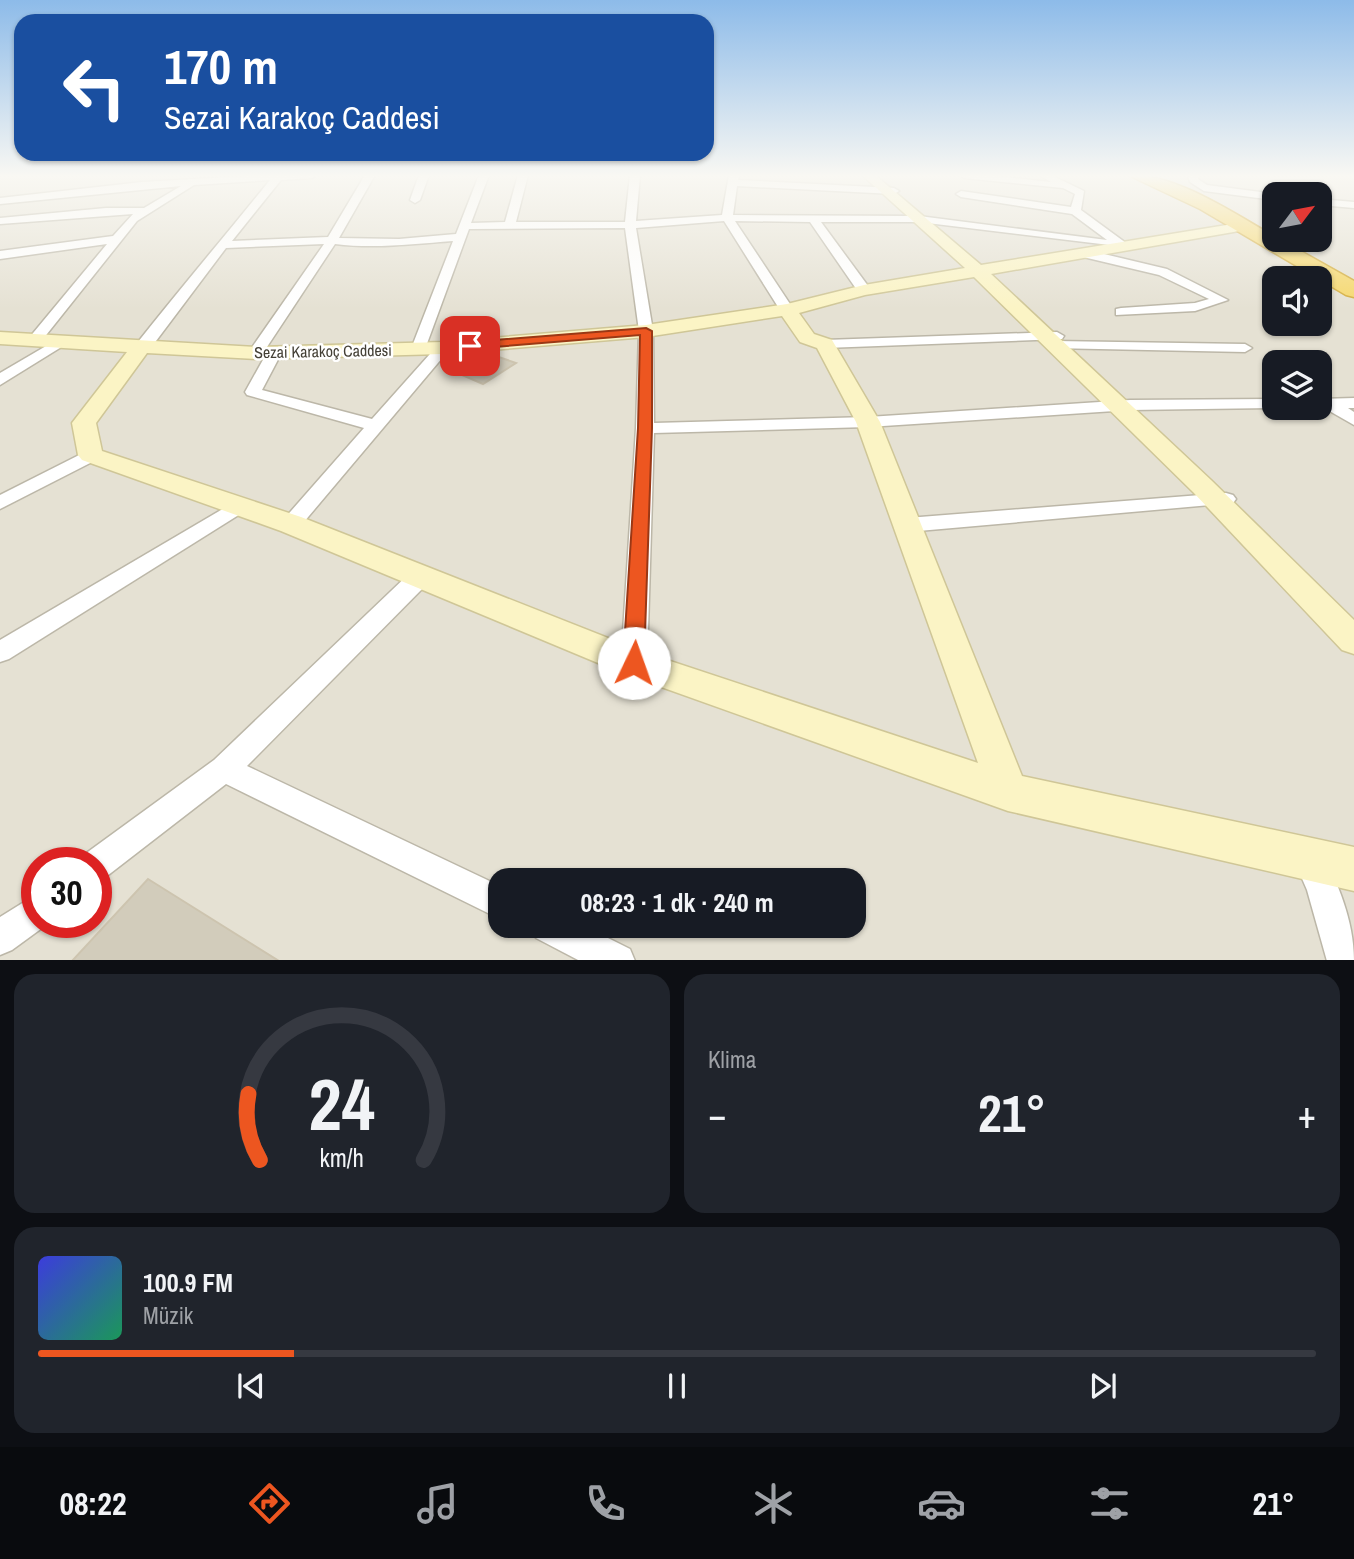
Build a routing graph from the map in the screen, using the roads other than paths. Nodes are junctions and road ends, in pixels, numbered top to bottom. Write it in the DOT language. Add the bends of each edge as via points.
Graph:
graph roads {
  1 [pos="814,219"];
  2 [pos="132,220"];
  3 [pos="243,220"];
  4 [pos="344,220"];
  5 [pos="467,220"];
  6 [pos="511,220"];
  7 [pos="631,220"];
  8 [pos="702,220"];
  9 [pos="728,220"];
  10 [pos="924,220"];
  11 [pos="937,220"];
  12 [pos="1087,220"];
  13 [pos="1233,220"];
  14 [pos="1247,220"];
  15 [pos="510,224"];
  16 [pos="630,225"];
  17 [pos="1245,226"];
  18 [pos="1262,228"];
  19 [pos="462,232"];
  20 [pos="117,239"];
  21 [pos="332,240"];
  22 [pos="223,245"];
  23 [pos="1122,246"];
  24 [pos="1305,252"];
  25 [pos="1083,253"];
  26 [pos="0,255"];
  27 [pos="981,270"];
  28 [pos="1354,279"];
  29 [pos="864,290"];
  30 [pos="1354,290"];
  31 [pos="787,310"];
  32 [pos="1121,312"];
  33 [pos="646,331"];
  34 [pos="0,338"];
  35 [pos="34,341"];
  36 [pos="1056,341"];
  37 [pos="58,343"];
  38 [pos="825,344"];
  39 [pos="141,347"];
  40 [pos="443,348"];
  41 [pos="1245,348"];
  42 [pos="418,349"];
  43 [pos="265,353"];
  44 [pos="0,380"];
  45 [pos="1354,403"];
  46 [pos="1262,404"];
  47 [pos="1332,404"];
  48 [pos="1124,406"];
  49 [pos="1332,408"];
  50 [pos="1354,420"];
  51 [pos="868,422"];
  52 [pos="376,426"];
  53 [pos="645,428"];
  54 [pos="91,455"];
  55 [pos="1223,499"];
  56 [pos="0,502"];
  57 [pos="238,506"];
  58 [pos="291,524"];
  59 [pos="907,525"];
  60 [pos="420,577"];
  61 [pos="1354,624"];
  62 [pos="1354,641"];
  63 [pos="0,652"];
  64 [pos="634,663"];
  65 [pos="224,769"];
  66 [pos="1008,792"];
  67 [pos="112,853"];
  68 [pos="1310,859"];
  69 [pos="1354,869"];
  70 [pos="488,897"];
  71 [pos="21,923"];
  72 [pos="0,938"];
  73 [pos="572,938"];
  74 [pos="616,960"];
  75 [pos="1345,960"];
  1 -- 29 [label="street"];
  2 -- 20 [label="street"];
  3 -- 22 [label="street"];
  4 -- 21 [label="street"];
  5 -- 19 [label="street"];
  6 -- 15 [label="street"];
  7 -- 16 [label="street"];
  8 -- 16 [label="street"];
  9 -- 31 [label="street"];
  10 -- 27 [label="street"];
  11 -- 23 [label="street"];
  12 -- 23 [label="street"];
  13 -- 17 [label="highway"];
  14 -- 18 [label="highway"];
  15 -- 16 [label="street"];
  15 -- 19 [label="street"];
  16 -- 33 [label="street"];
  17 -- 23 [label="street"];
  17 -- 30 [label="highway"];
  19 -- 21 [label="street" via="354,243"];
  19 -- 42 [label="street"];
  20 -- 26 [label="street"];
  20 -- 35 [label="street"];
  21 -- 22 [label="street"];
  21 -- 43 [label="street"];
  22 -- 39 [label="street"];
  23 -- 25 [label="street"];
  24 -- 28 [label="highway"];
  25 -- 27 [label="street"];
  25 -- 32 [label="street" via="1163,272 1221,300 1195,307"];
  27 -- 29 [label="street"];
  27 -- 36 [label="street"];
  29 -- 31 [label="street"];
  31 -- 33 [label="street"];
  31 -- 38 [label="street" via="807,338"];
  33 -- 40 [label="street, Sezai Karakoç Caddesi"];
  33 -- 53 [label="street"];
  34 -- 35 [label="street, Sezai Karakoç Caddesi"];
  35 -- 37 [label="street, Sezai Karakoç Caddesi"];
  36 -- 38 [label="street"];
  36 -- 41 [label="street"];
  36 -- 48 [label="street"];
  37 -- 39 [label="street, Sezai Karakoç Caddesi"];
  37 -- 44 [label="street"];
  38 -- 51 [label="street"];
  39 -- 43 [label="street, Sezai Karakoç Caddesi"];
  39 -- 54 [label="street" via="84,423"];
  40 -- 42 [label="street, Sezai Karakoç Caddesi"];
  40 -- 52 [label="street"];
  42 -- 43 [label="street, Sezai Karakoç Caddesi"];
  43 -- 52 [label="street" via="253,392"];
  45 -- 47 [label="street"];
  46 -- 48 [label="street"];
  48 -- 51 [label="street"];
  48 -- 55 [label="street"];
  49 -- 50 [label="street"];
  51 -- 53 [label="street"];
  51 -- 59 [label="street"];
  52 -- 58 [label="street"];
  53 -- 64 [label="street"];
  54 -- 56 [label="street"];
  54 -- 57 [label="street"];
  55 -- 59 [label="street"];
  55 -- 61 [label="street"];
  55 -- 62 [label="street"];
  57 -- 58 [label="street"];
  57 -- 63 [label="street"];
  58 -- 60 [label="street"];
  59 -- 66 [label="street"];
  60 -- 64 [label="street"];
  60 -- 65 [label="street"];
  64 -- 66 [label="street"];
  65 -- 67 [label="street"];
  65 -- 70 [label="street"];
  66 -- 68 [label="street"];
  68 -- 69 [label="street"];
  68 -- 75 [label="street"];
  71 -- 72 [label="street"];
  73 -- 74 [label="street"];
}
